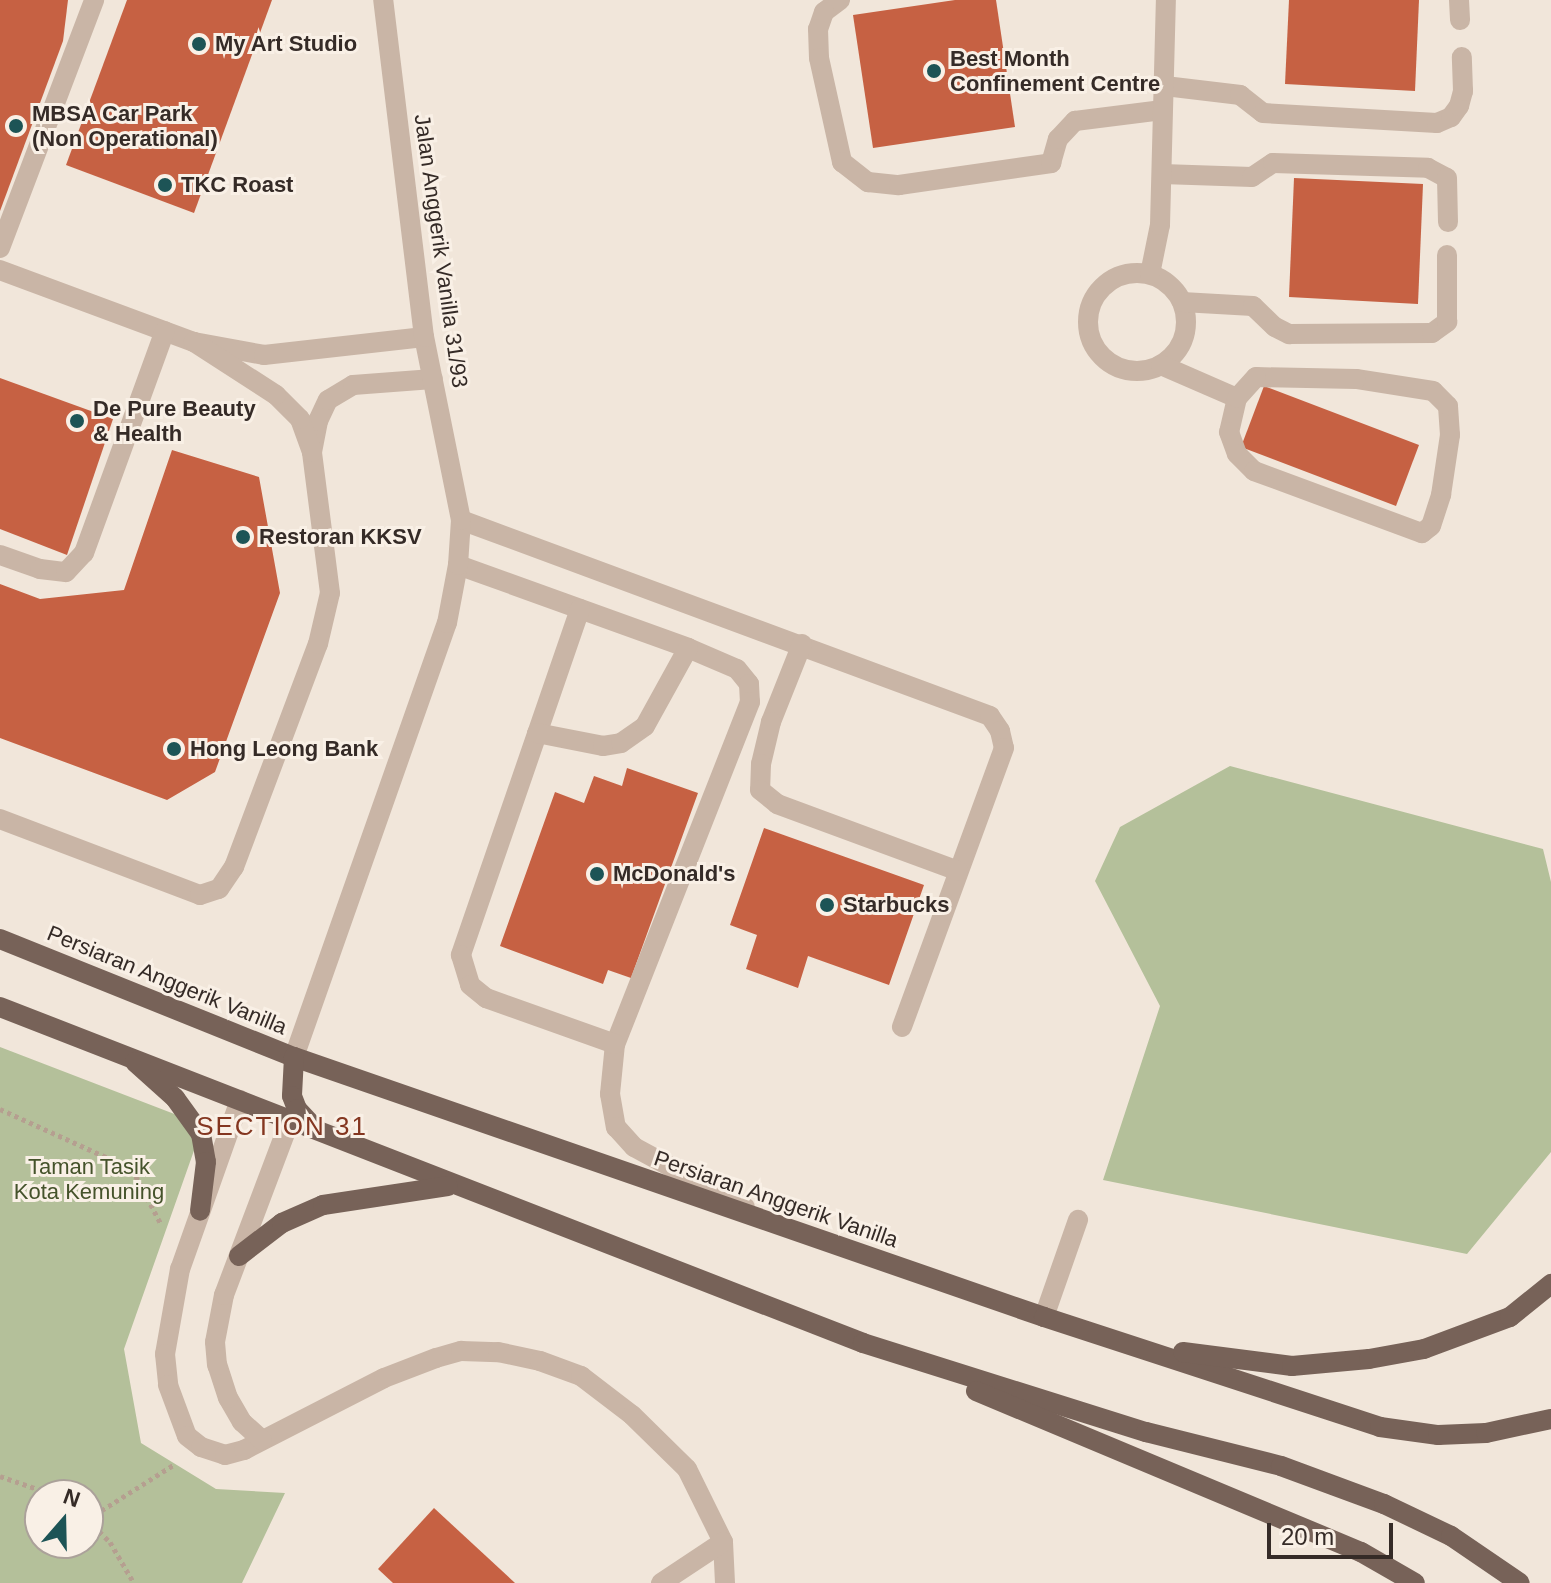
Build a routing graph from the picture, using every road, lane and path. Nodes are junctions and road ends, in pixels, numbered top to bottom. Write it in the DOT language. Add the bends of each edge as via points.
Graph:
graph roads {
  1 [pos="94,0"];
  2 [pos="383,0"];
  3 [pos="840,0"];
  4 [pos="1166,0"];
  5 [pos="1462,57"];
  6 [pos="1165,86"];
  7 [pos="1162,110"];
  8 [pos="1162,174"];
  9 [pos="1448,222"];
  10 [pos="0,248"];
  11 [pos="1447,255"];
  12 [pos="0,270"];
  13 [pos="1150,274"];
  14 [pos="1182,302"];
  15 [pos="165,331"];
  16 [pos="424,337"];
  17 [pos="194,342"];
  18 [pos="1161,365"];
  19 [pos="433,379"];
  20 [pos="1237,398"];
  21 [pos="312,452"];
  22 [pos="461,520"];
  23 [pos="0,555"];
  24 [pos="458,565"];
  25 [pos="580,609"];
  26 [pos="802,644"];
  27 [pos="688,648"];
  28 [pos="537,733"];
  29 [pos="0,819"];
  30 [pos="958,871"];
  31 [pos="0,939"];
  32 [pos="0,1007"];
  33 [pos="902,1027"];
  34 [pos="615,1044"];
  35 [pos="125,1053"];
  36 [pos="294,1057"];
  37 [pos="240,1100"];
  38 [pos="0,1109"];
  39 [pos="290,1120"];
  40 [pos="318,1131"];
  41 [pos="452,1185"];
  42 [pos="200,1211"];
  43 [pos="1078,1220"];
  44 [pos="781,1227"];
  45 [pos="239,1256"];
  46 [pos="180,1269"];
  47 [pos="1551,1284"];
  48 [pos="1044,1317"];
  49 [pos="863,1343"];
  50 [pos="1136,1345"];
  51 [pos="1551,1419"];
  52 [pos="262,1440"];
  53 [pos="201,1447"];
  54 [pos="0,1476"];
  55 [pos="24,1484"];
  56 [pos="104,1509"];
  57 [pos="104,1536"];
  58 [pos="723,1542"];
  59 [pos="134,1583"];
  60 [pos="661,1583"];
  61 [pos="725,1583"];
  62 [pos="1415,1583"];
  63 [pos="1520,1583"];
  1 -- 10 [label="street"];
  2 -- 16 [label="street, Jalan Anggerik Vanilla 31/93"];
  3 -- 7 [label="street" via="824,12 818,29 819,58 842,162 868,182 899,185 1051,163 1058,139 1075,121"];
  4 -- 6 [label="street"];
  5 -- 6 [label="street" via="1459,106 1437,123 1263,113 1240,95"];
  6 -- 7 [label="street"];
  7 -- 8 [label="street"];
  8 -- 9 [label="street" via="1252,177 1273,163 1428,168 1447,178"];
  8 -- 13 [label="street" via="1160,225"];
  11 -- 14 [label="street" via="1449,313 1441,330 1432,333 1289,334 1253,306"];
  12 -- 15 [label="street"];
  13 -- 14 [label="street" via="1164,280"];
  13 -- 18 [label="street" via="1131,272 1105,284 1089,308 1087,327 1093,345 1123,370"];
  14 -- 18 [label="street" via="1186,316 1181,345"];
  15 -- 17 [label="street"];
  15 -- 23 [label="street" via="84,553 66,572"];
  16 -- 17 [label="street" via="264,355"];
  16 -- 19 [label="street, Jalan Anggerik Vanilla 31/93"];
  17 -- 21 [label="street" via="276,395 300,419"];
  18 -- 20 [label="street"];
  19 -- 21 [label="street" via="353,385 328,400"];
  19 -- 22 [label="street, Jalan Anggerik Vanilla 31/93"];
  20 -- 20 [label="street" via="1256,377 1356,379 1433,391 1448,406 1450,435 1431,526 1422,533 1254,471 1237,454 1229,432"];
  21 -- 29 [label="street" via="330,593 318,644 234,867 219,889 200,895"];
  22 -- 24 [label="street, Jalan Anggerik Vanilla 31/93"];
  22 -- 26 [label="street"];
  24 -- 25 [label="street"];
  24 -- 36 [label="street, Jalan Anggerik Vanilla 31/93" via="447,623"];
  25 -- 27 [label="street"];
  25 -- 28 [label="street"];
  26 -- 30 [label="street" via="990,716 995,723 1004,748"];
  26 -- 30 [label="street" via="771,722 760,790 777,804"];
  27 -- 28 [label="street" via="645,726 621,743 603,746"];
  27 -- 34 [label="street" via="737,669 749,684 750,702"];
  28 -- 34 [label="street" via="461,955 470,985 486,998"];
  30 -- 33 [label="street"];
  31 -- 36 [label="main road, Persiaran Anggerik Vanilla"];
  32 -- 35 [label="main road"];
  34 -- 44 [label="street" via="610,1094 616,1127 634,1147"];
  35 -- 37 [label="main road"];
  35 -- 42 [label="main road" via="175,1098 201,1134 206,1162"];
  36 -- 40 [label="main road" via="292,1096"];
  36 -- 44 [label="main road, Persiaran Anggerik Vanilla"];
  37 -- 39 [label="main road"];
  37 -- 42 [label="street"];
  38 -- 46 [label="path" via="132,1169"];
  39 -- 40 [label="main road"];
  39 -- 45 [label="street"];
  40 -- 41 [label="main road"];
  41 -- 45 [label="main road" via="323,1205 282,1223"];
  41 -- 49 [label="main road"];
  42 -- 46 [label="street"];
  43 -- 48 [label="street"];
  44 -- 48 [label="main road, Persiaran Anggerik Vanilla"];
  45 -- 52 [label="street" via="224,1295 215,1342 217,1365 242,1422"];
  46 -- 53 [label="street" via="165,1354 168,1385 187,1436"];
  47 -- 50 [label="main road" via="1510,1317 1424,1349 1369,1359 1292,1366"];
  48 -- 50 [label="main road, Persiaran Anggerik Vanilla"];
  49 -- 62 [label="main road" via="1361,1552"];
  49 -- 63 [label="main road" via="1146,1432 1281,1466 1451,1536"];
  50 -- 51 [label="main road, Persiaran Anggerik Vanilla" via="1380,1427 1438,1435 1486,1433"];
  52 -- 53 [label="street" via="225,1455"];
  52 -- 58 [label="street" via="384,1378 436,1358 461,1351 526,1358 581,1376 632,1415 687,1469"];
  53 -- 56 [label="path"];
  54 -- 55 [label="path"];
  57 -- 59 [label="path"];
  58 -- 60 [label="street"];
  58 -- 61 [label="street"];
}
